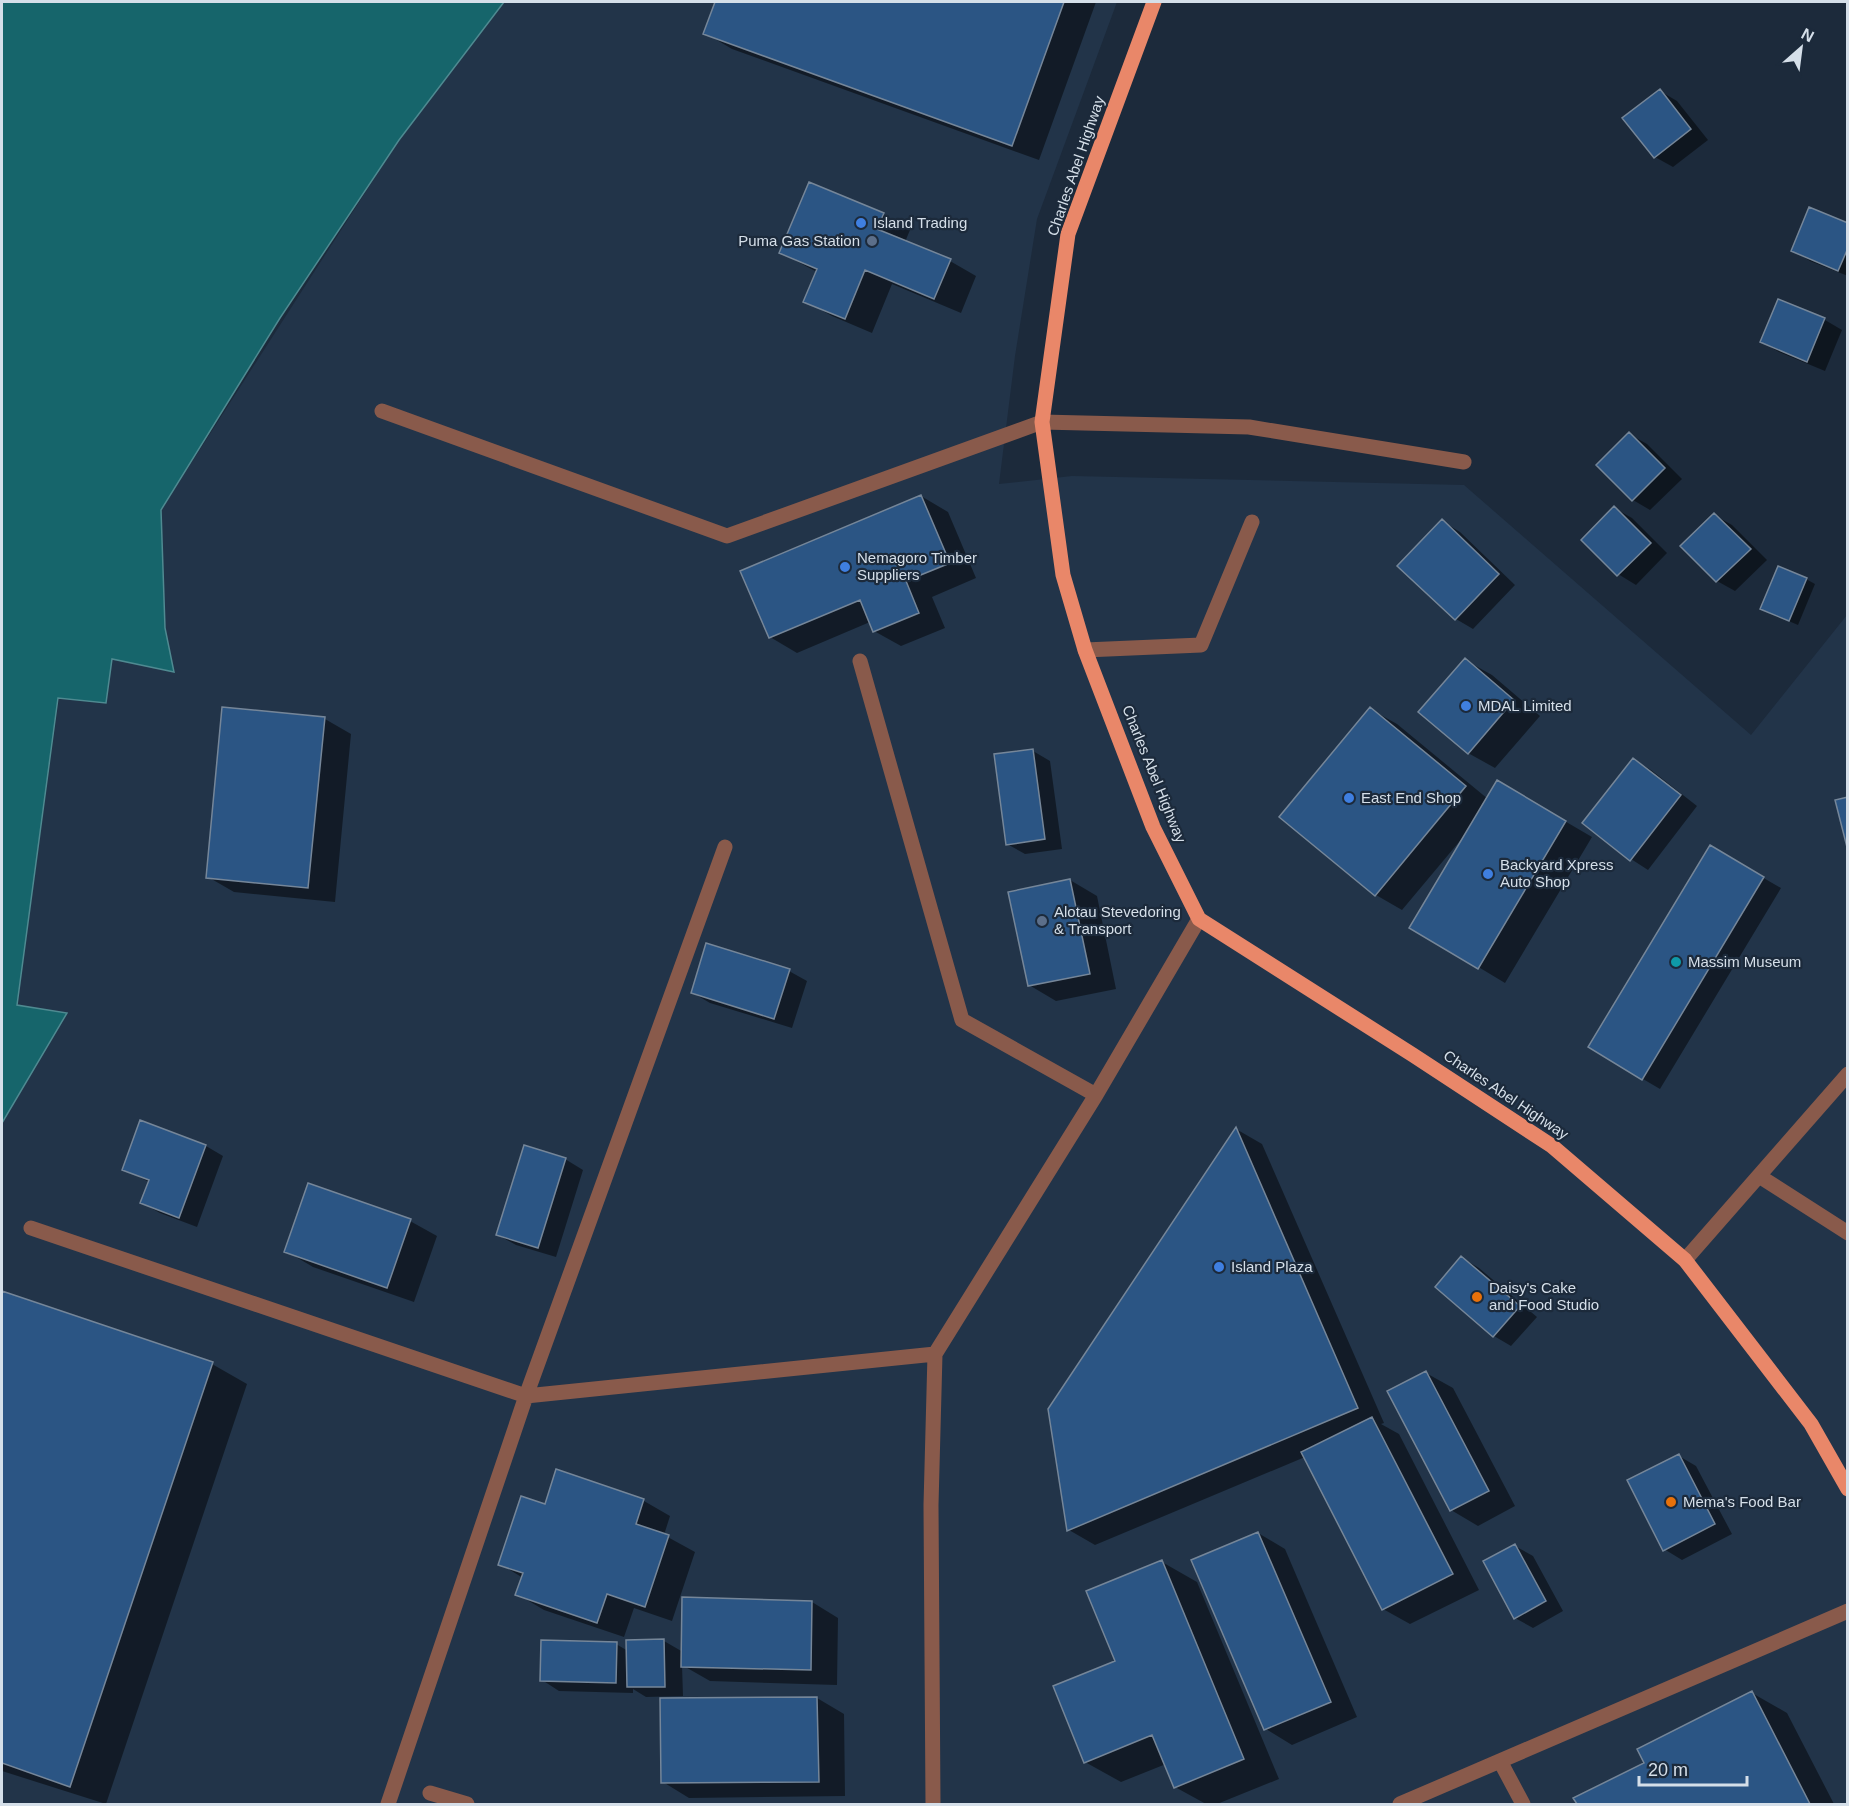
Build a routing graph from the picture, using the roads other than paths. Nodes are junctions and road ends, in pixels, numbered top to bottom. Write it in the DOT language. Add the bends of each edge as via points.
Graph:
graph roads {
  1 [pos="1154,2"];
  2 [pos="382,411"];
  3 [pos="1042,423"];
  4 [pos="1464,462"];
  5 [pos="1252,522"];
  6 [pos="1085,651"];
  7 [pos="860,661"];
  8 [pos="725,848"];
  9 [pos="1199,919"];
  10 [pos="1848,1074"];
  11 [pos="1096,1095"];
  12 [pos="1759,1176"];
  13 [pos="31,1228"];
  14 [pos="1848,1233"];
  15 [pos="1685,1260"];
  16 [pos="935,1354"];
  17 [pos="526,1396"];
  18 [pos="1848,1489"];
  19 [pos="1848,1611"];
  20 [pos="1500,1761"];
  21 [pos="430,1793"];
  22 [pos="388,1804"];
  23 [pos="467,1804"];
  24 [pos="933,1804"];
  25 [pos="1400,1804"];
  26 [pos="1523,1804"];
  1 -- 3 [label="main road, Charles Abel Highway" via="1068,234"];
  2 -- 3 [label="street" via="727,536"];
  3 -- 4 [label="street" via="1249,427"];
  3 -- 6 [label="main road, Charles Abel Highway" via="1064,575"];
  5 -- 6 [label="street" via="1201,645"];
  6 -- 9 [label="main road, Charles Abel Highway" via="1153,827"];
  7 -- 11 [label="street" via="962,1020"];
  8 -- 17 [label="street"];
  9 -- 11 [label="street"];
  9 -- 15 [label="main road, Charles Abel Highway" via="1552,1146"];
  10 -- 12 [label="street"];
  11 -- 16 [label="street"];
  12 -- 14 [label="street"];
  12 -- 15 [label="street"];
  13 -- 17 [label="street"];
  15 -- 18 [label="main road, Charles Abel Highway" via="1811,1424"];
  16 -- 17 [label="street"];
  16 -- 24 [label="street" via="931,1505"];
  17 -- 22 [label="street"];
  19 -- 20 [label="street"];
  20 -- 25 [label="street"];
  20 -- 26 [label="street"];
  21 -- 23 [label="street"];
}
